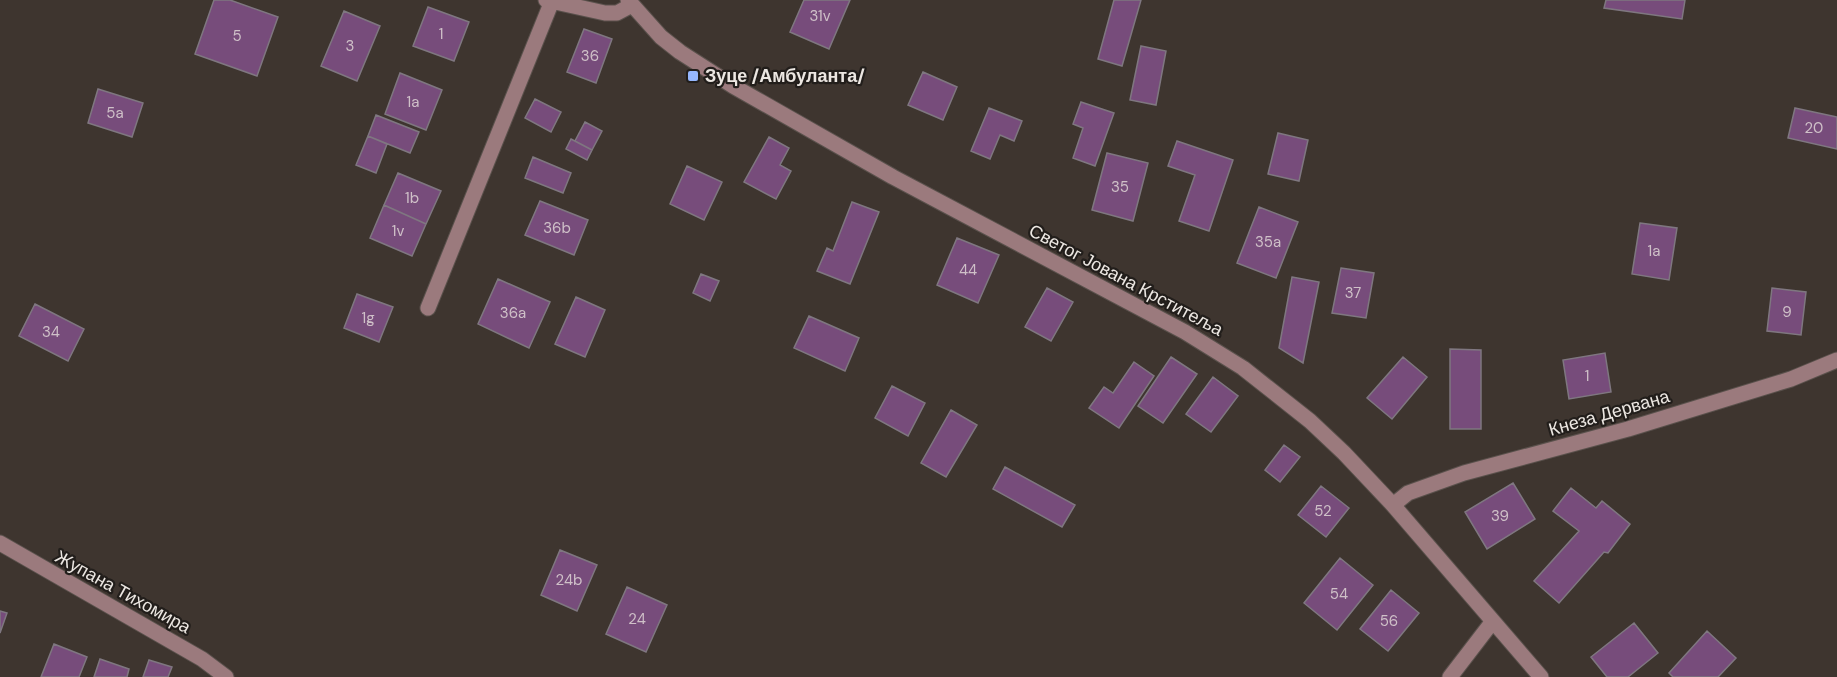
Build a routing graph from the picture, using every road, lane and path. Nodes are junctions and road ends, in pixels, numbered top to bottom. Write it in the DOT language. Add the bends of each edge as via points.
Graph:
graph roads {
  1 [pos="549,1"];
  2 [pos="630,3"];
  3 [pos="428,308"];
  4 [pos="1837,360"];
  5 [pos="1394,505"];
  6 [pos="0,543"];
  7 [pos="1493,621"];
  8 [pos="226,677"];
  9 [pos="1450,677"];
  10 [pos="1541,677"];
  1 -- 2 [label="street" via="606,13 617,13"];
  1 -- 3 [label="street"];
  2 -- 5 [label="street, Светог Јована Крститеља" via="661,37 733,86 1243,368 1310,421"];
  4 -- 5 [label="street, Кнеза Дервана" via="1791,379 1639,426 1464,473 1408,493"];
  5 -- 7 [label="street, Светог Јована Крститеља"];
  6 -- 8 [label="street, Жупана Тихомира" via="202,659"];
  7 -- 9 [label="street"];
  7 -- 10 [label="street, Светог Јована Крститеља"];
}
